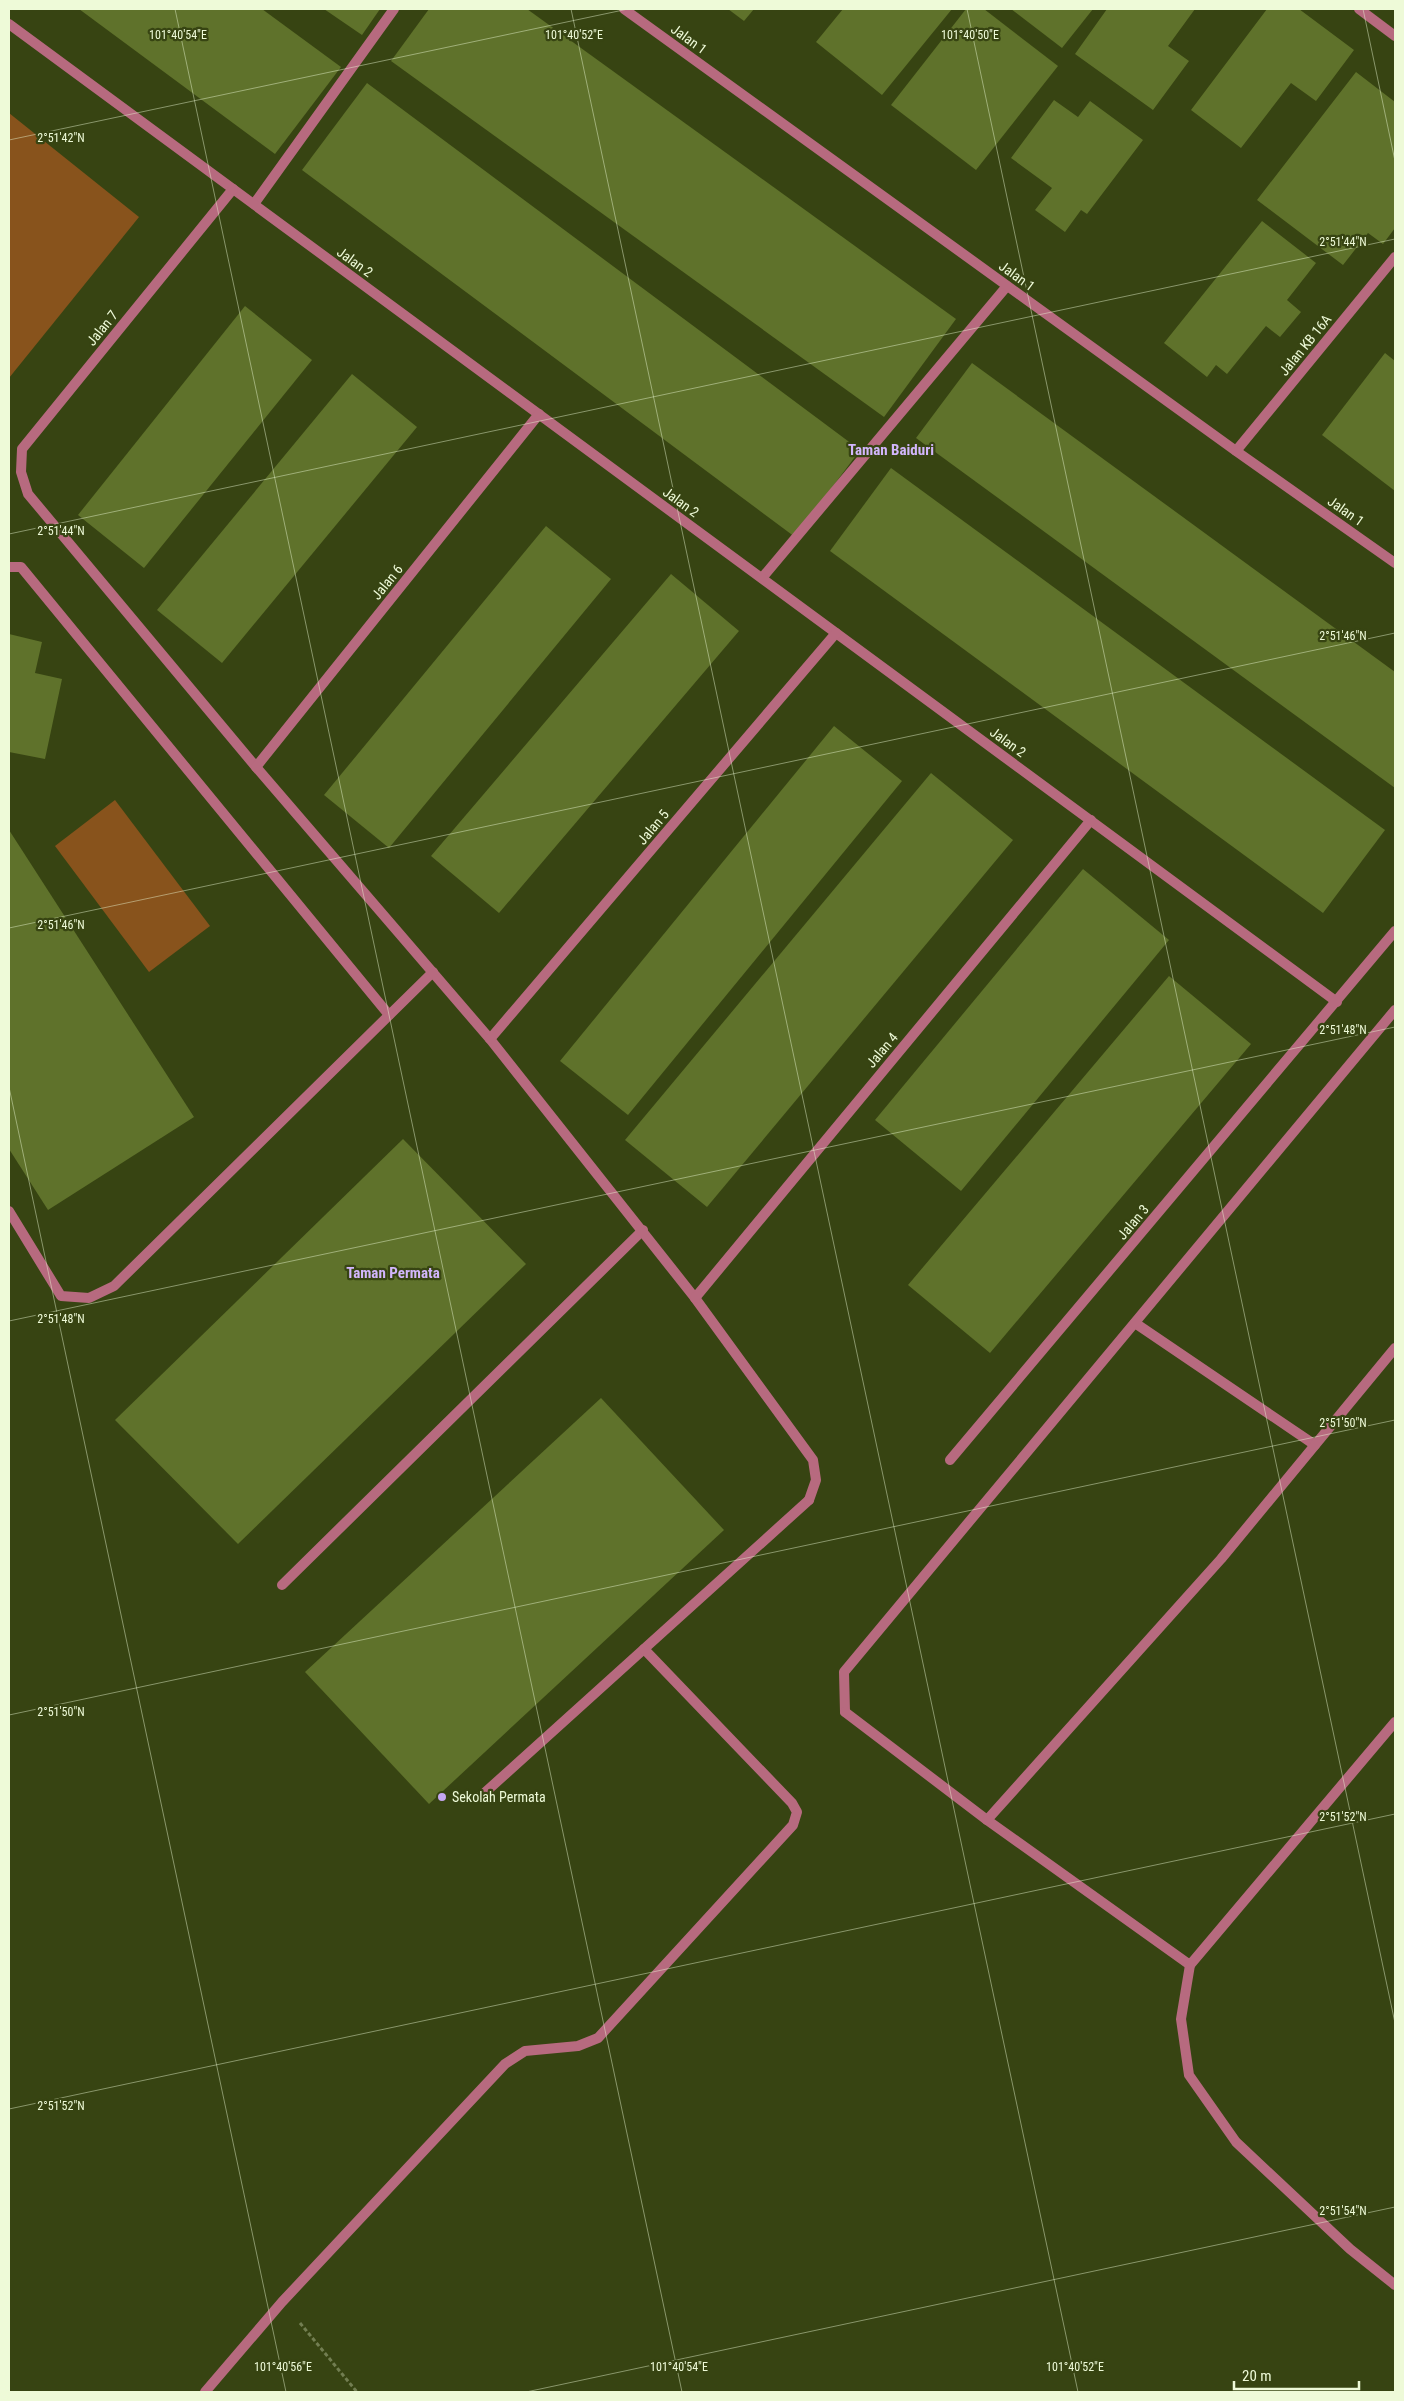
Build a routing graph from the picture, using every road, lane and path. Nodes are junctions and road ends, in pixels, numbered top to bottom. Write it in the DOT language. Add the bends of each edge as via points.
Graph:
graph roads {
  1 [pos="394,9"];
  2 [pos="624,9"];
  3 [pos="1359,9"];
  4 [pos="9,24"];
  5 [pos="1395,36"];
  6 [pos="233,189"];
  7 [pos="254,204"];
  8 [pos="1395,257"];
  9 [pos="1007,286"];
  10 [pos="539,414"];
  11 [pos="1236,451"];
  12 [pos="1395,563"];
  13 [pos="9,567"];
  14 [pos="762,578"];
  15 [pos="836,633"];
  16 [pos="256,767"];
  17 [pos="1091,820"];
  18 [pos="1395,931"];
  19 [pos="433,972"];
  20 [pos="1337,1002"];
  21 [pos="1395,1010"];
  22 [pos="389,1015"];
  23 [pos="490,1039"];
  24 [pos="9,1211"];
  25 [pos="643,1230"];
  26 [pos="695,1298"];
  27 [pos="1135,1323"];
  28 [pos="1395,1348"];
  29 [pos="1316,1445"];
  30 [pos="950,1460"];
  31 [pos="282,1585"];
  32 [pos="644,1649"];
  33 [pos="1395,1722"];
  34 [pos="480,1797"];
  35 [pos="987,1820"];
  36 [pos="1190,1965"];
  37 [pos="1395,2285"];
  38 [pos="282,2302"];
  39 [pos="205,2392"];
  40 [pos="357,2392"];
  1 -- 7 [label="street"];
  2 -- 9 [label="street, Jalan 1"];
  3 -- 5 [label="street"];
  4 -- 6 [label="street, Jalan 2"];
  6 -- 7 [label="street, Jalan 2"];
  6 -- 16 [label="street, Jalan 7" via="22,449 21,472 28,494"];
  7 -- 10 [label="street, Jalan 2"];
  8 -- 11 [label="street, Jalan KB 16A"];
  9 -- 11 [label="street, Jalan 1"];
  9 -- 14 [label="street"];
  10 -- 14 [label="street, Jalan 2"];
  10 -- 16 [label="street, Jalan 6"];
  11 -- 12 [label="street, Jalan 1"];
  13 -- 22 [label="street" via="21,567"];
  14 -- 15 [label="street, Jalan 2"];
  15 -- 17 [label="street, Jalan 2"];
  15 -- 23 [label="street, Jalan 5"];
  16 -- 19 [label="street"];
  17 -- 20 [label="street, Jalan 2"];
  17 -- 26 [label="street, Jalan 4"];
  18 -- 20 [label="street, Jalan 3"];
  19 -- 22 [label="street"];
  19 -- 23 [label="street"];
  20 -- 30 [label="street, Jalan 3"];
  21 -- 27 [label="street"];
  22 -- 24 [label="street" via="114,1286 90,1298 61,1296"];
  23 -- 25 [label="street"];
  25 -- 26 [label="street"];
  25 -- 31 [label="street"];
  26 -- 32 [label="street" via="813,1460 816,1480 809,1500"];
  27 -- 29 [label="street"];
  27 -- 35 [label="street" via="844,1672 845,1712"];
  28 -- 29 [label="street"];
  29 -- 35 [label="street" via="1222,1559"];
  32 -- 34 [label="street"];
  32 -- 38 [label="street" via="792,1803 797,1812 793,1825 598,2038 578,2046 524,2051 505,2064"];
  33 -- 36 [label="street"];
  35 -- 36 [label="street"];
  36 -- 37 [label="street" via="1181,2019 1189,2075 1236,2142 1350,2249"];
  38 -- 39 [label="street"];
  38 -- 40 [label="path"];
}
